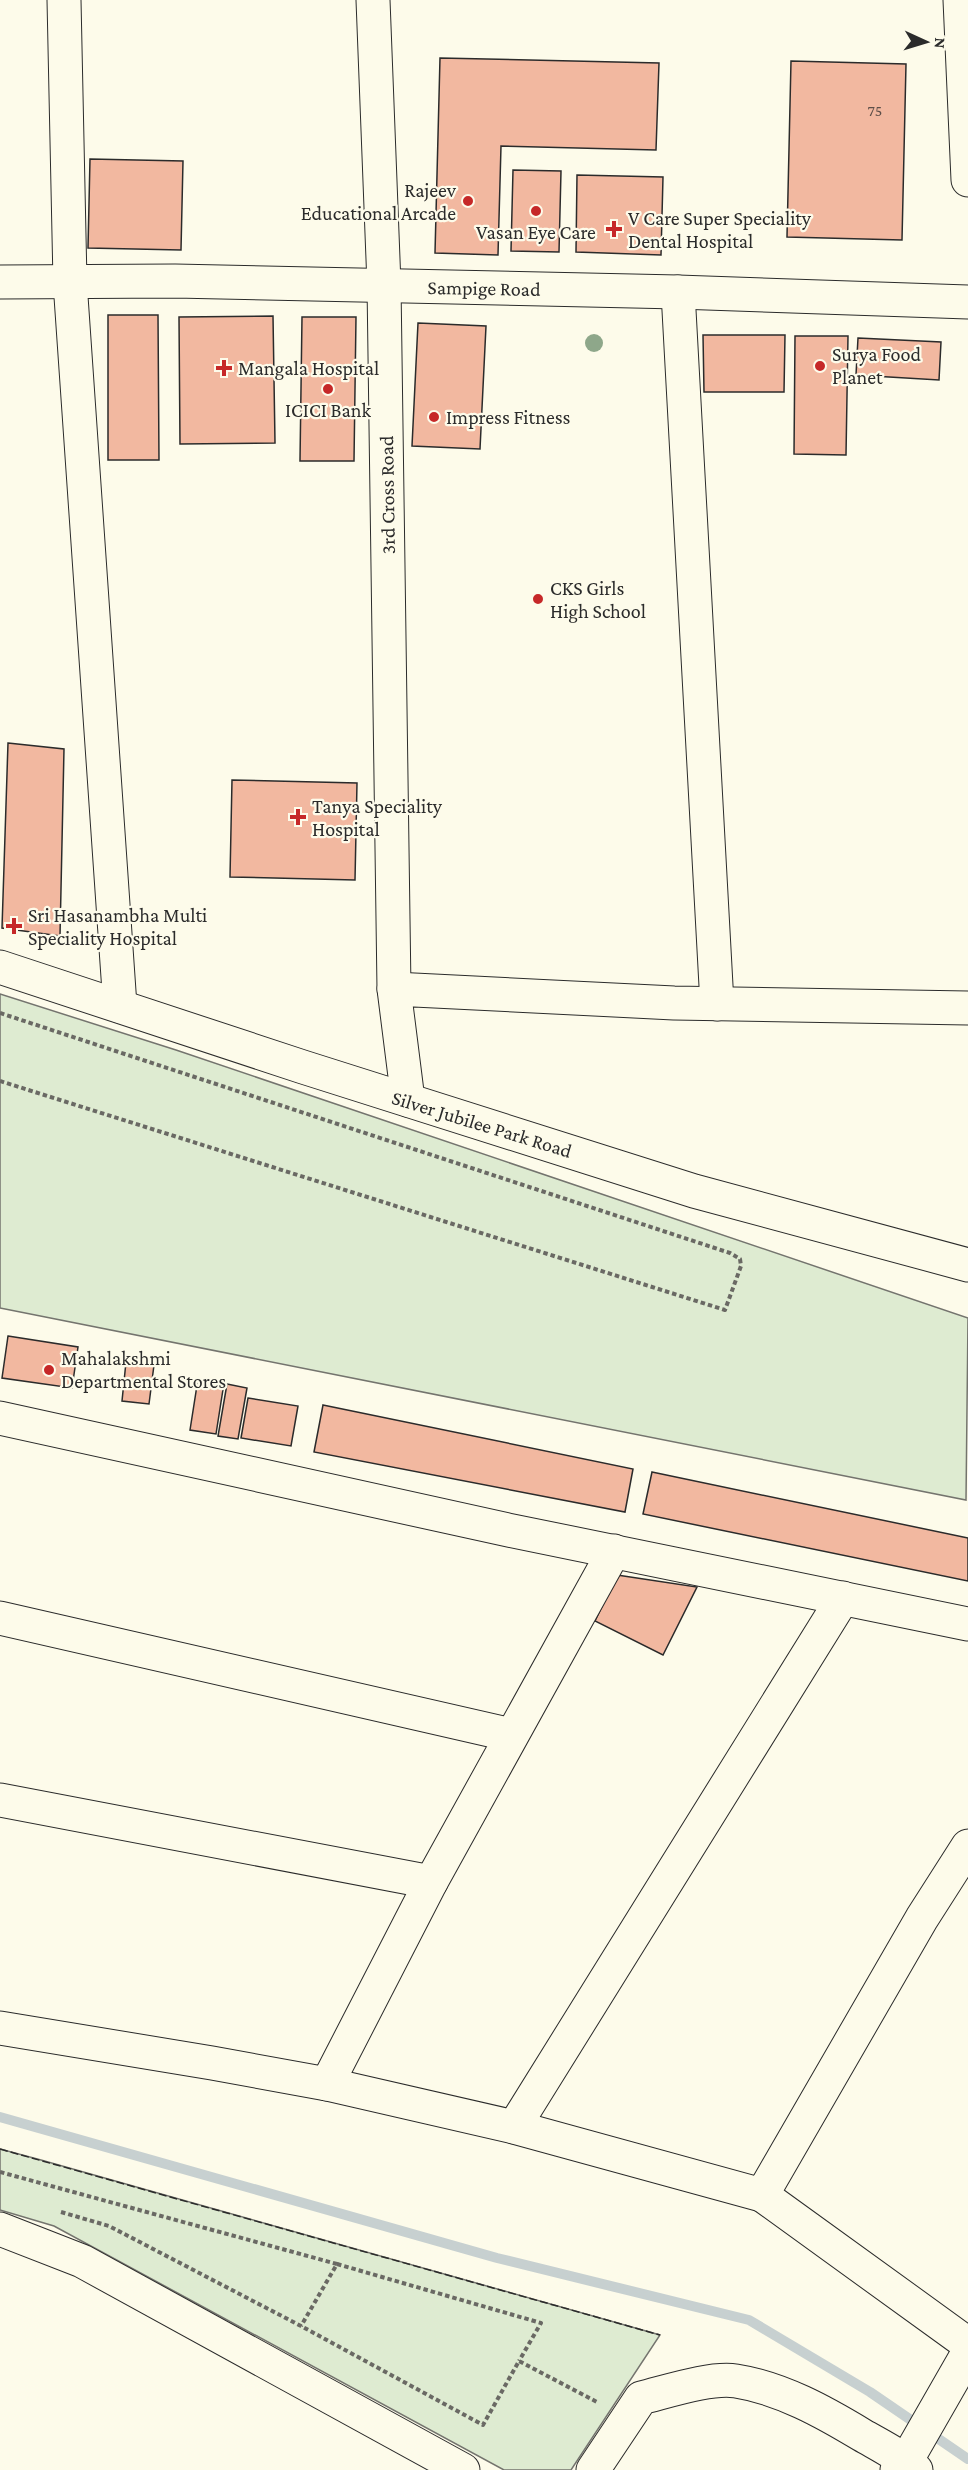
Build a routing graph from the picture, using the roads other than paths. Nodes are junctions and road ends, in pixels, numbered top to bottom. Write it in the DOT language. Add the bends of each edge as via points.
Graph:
graph roads {
  1 [pos="64,0"];
  2 [pos="373,0"];
  3 [pos="960,0"];
  4 [pos="968,180"];
  5 [pos="0,282"];
  6 [pos="70,282"];
  7 [pos="384,285"];
  8 [pos="678,292"];
  9 [pos="968,302"];
  10 [pos="0,967"];
  11 [pos="394,989"];
  12 [pos="717,1004"];
  13 [pos="120,1006"];
  14 [pos="968,1008"];
  15 [pos="408,1101"];
  16 [pos="968,1265"];
  17 [pos="0,1418"];
  18 [pos="614,1551"];
  19 [pos="843,1598"];
  20 [pos="0,1618"];
  21 [pos="968,1624"];
  22 [pos="512,1735"];
  23 [pos="0,1800"];
  24 [pos="968,1846"];
  25 [pos="431,1882"];
  26 [pos="0,2028"];
  27 [pos="327,2084"];
  28 [pos="514,2127"];
  29 [pos="762,2195"];
  30 [pos="0,2229"];
  31 [pos="968,2344"];
  32 [pos="962,2363"];
  33 [pos="908,2462"];
  34 [pos="463,2470"];
  35 [pos="593,2470"];
  1 -- 6 [label="street"];
  2 -- 7 [label="street, 3rd Cross Road"];
  3 -- 4 [label="street"];
  5 -- 6 [label="street, Sampige Road"];
  6 -- 7 [label="street, Sampige Road"];
  6 -- 13 [label="street"];
  7 -- 8 [label="street, Sampige Road"];
  7 -- 11 [label="street, 3rd Cross Road"];
  8 -- 9 [label="street, Sampige Road"];
  8 -- 12 [label="street"];
  10 -- 13 [label="street, Silver Jubilee Park Road"];
  11 -- 12 [label="street"];
  11 -- 15 [label="street, 3rd Cross Road"];
  12 -- 14 [label="street"];
  13 -- 15 [label="street, Silver Jubilee Park Road"];
  15 -- 16 [label="street, Silver Jubilee Park Road" via="694,1191"];
  17 -- 18 [label="street"];
  18 -- 19 [label="street"];
  18 -- 22 [label="street"];
  19 -- 21 [label="street"];
  19 -- 28 [label="street"];
  20 -- 22 [label="street"];
  22 -- 25 [label="street"];
  23 -- 25 [label="street"];
  24 -- 29 [label="street" via="922,1918"];
  25 -- 27 [label="street"];
  26 -- 27 [label="street"];
  27 -- 28 [label="street"];
  28 -- 29 [label="street"];
  29 -- 31 [label="street"];
  30 -- 34 [label="street" via="82,2261"];
  32 -- 33 [label="street"];
  33 -- 35 [label="street" via="819,2410 734,2380 640,2398"];
}
